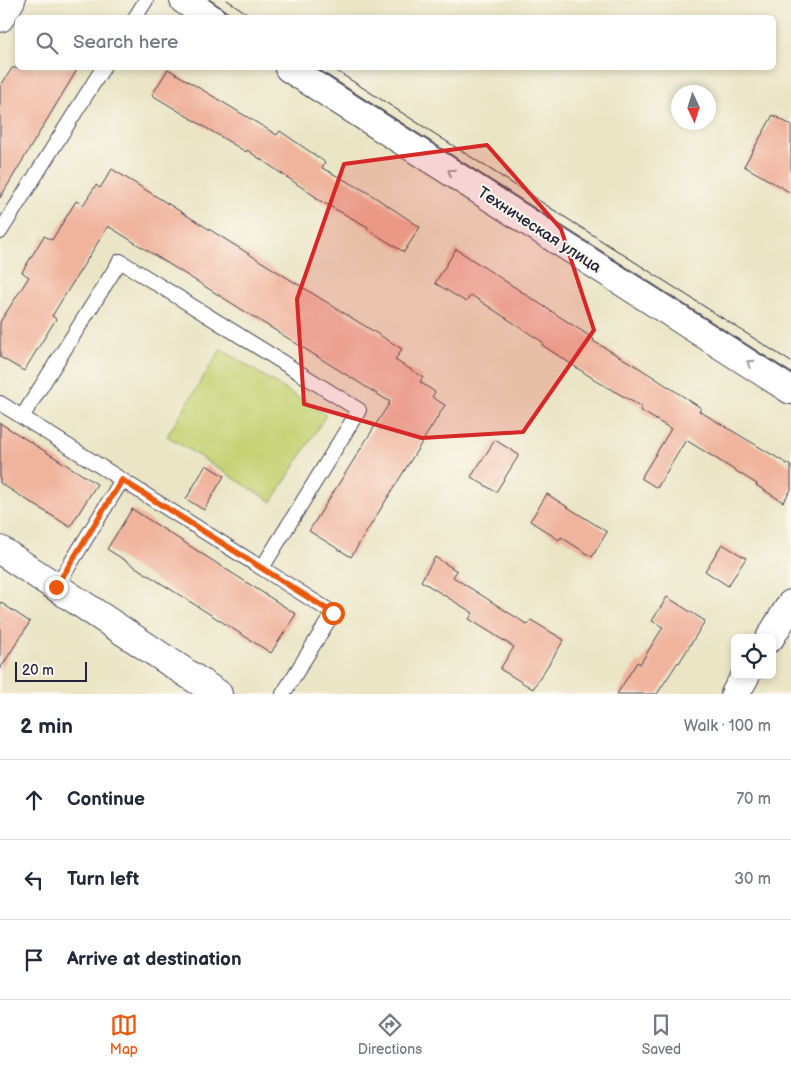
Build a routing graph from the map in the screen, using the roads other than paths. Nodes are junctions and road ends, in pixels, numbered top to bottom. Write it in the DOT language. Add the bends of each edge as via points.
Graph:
graph roads {
  1 [pos="11,0"];
  2 [pos="146,0"];
  3 [pos="184,0"];
  4 [pos="137,15"];
  5 [pos="206,15"];
  6 [pos="0,18"];
  7 [pos="102,70"];
  8 [pos="292,70"];
  9 [pos="0,232"];
  10 [pos="791,390"];
  11 [pos="0,403"];
  12 [pos="22,417"];
  13 [pos="122,480"];
  14 [pos="0,550"];
  15 [pos="262,568"];
  16 [pos="56,587"];
  17 [pos="791,604"];
  18 [pos="772,634"];
  19 [pos="743,679"];
  20 [pos="218,694"];
  21 [pos="283,694"];
  22 [pos="734,694"];
  1 -- 6 [label="street"];
  2 -- 4 [label="lane"];
  3 -- 5 [label="street"];
  7 -- 9 [label="lane"];
  10 -- 8 [label="street, Техническая улица, one-way"];
  11 -- 12 [label="lane"];
  12 -- 13 [label="lane"];
  12 -- 15 [label="lane" via="120,261 359,410"];
  13 -- 15 [label="lane"];
  13 -- 16 [label="lane"];
  14 -- 16 [label="street"];
  15 -- 21 [label="lane" via="333,613"];
  16 -- 20 [label="street"];
  17 -- 18 [label="street"];
  19 -- 22 [label="street"];
}
